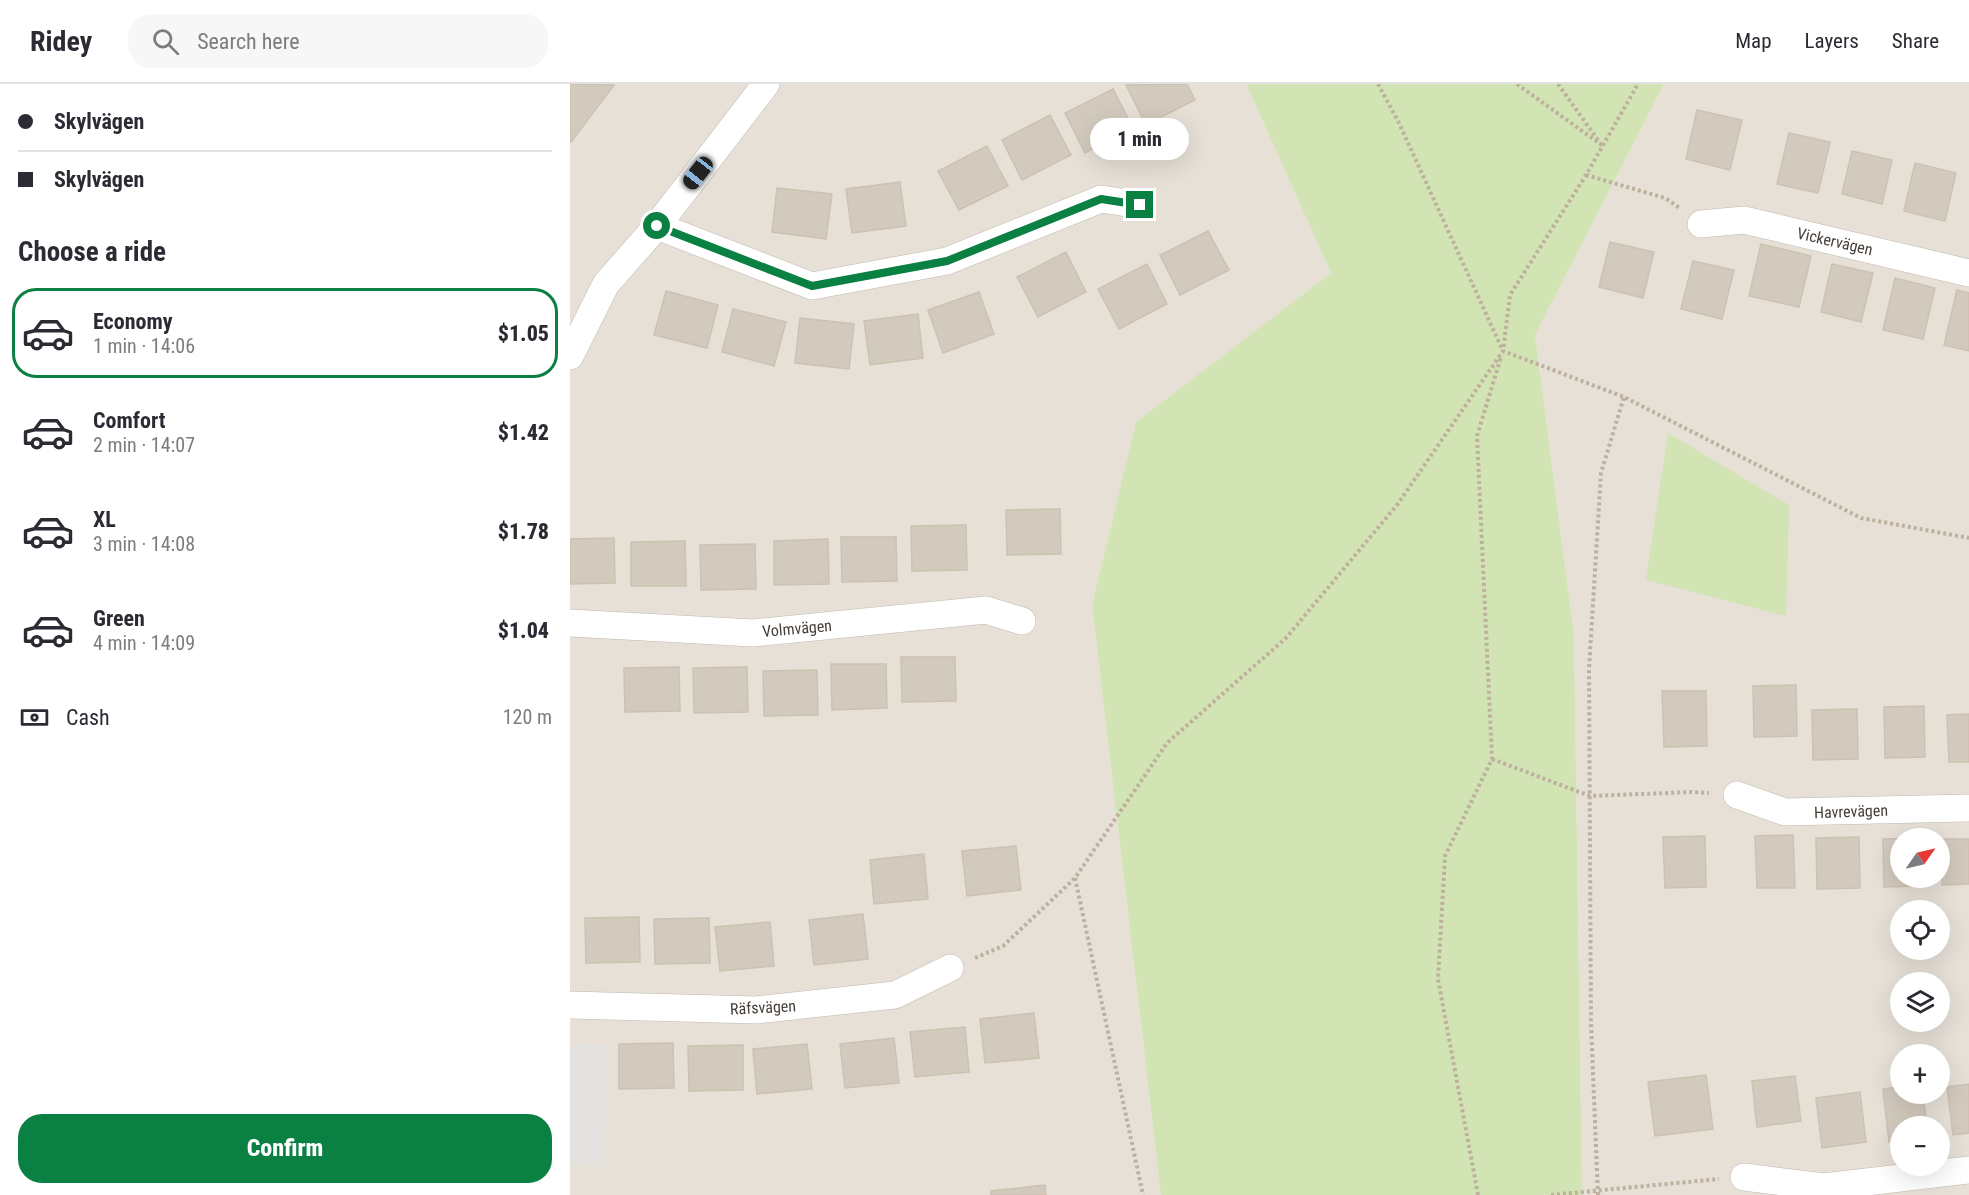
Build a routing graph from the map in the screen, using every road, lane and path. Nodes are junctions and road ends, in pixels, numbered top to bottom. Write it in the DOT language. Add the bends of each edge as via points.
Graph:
graph roads {
  1 [pos="766,84"];
  2 [pos="1378,84"];
  3 [pos="1517,84"];
  4 [pos="1558,84"];
  5 [pos="1638,84"];
  6 [pos="1603,146"];
  7 [pos="1586,175"];
  8 [pos="1140,205"];
  9 [pos="1701,224"];
  10 [pos="657,226"];
  11 [pos="1969,273"];
  12 [pos="1503,351"];
  13 [pos="570,356"];
  14 [pos="1624,397"];
  15 [pos="1969,538"];
  16 [pos="1022,621"];
  17 [pos="570,623"];
  18 [pos="1492,759"];
  19 [pos="1737,795"];
  20 [pos="1590,796"];
  21 [pos="1969,808"];
  22 [pos="1075,878"];
  23 [pos="950,968"];
  24 [pos="570,1005"];
  25 [pos="1969,1170"];
  26 [pos="1744,1177"];
  27 [pos="1598,1192"];
  28 [pos="1143,1195"];
  29 [pos="1478,1195"];
  30 [pos="1551,1195"];
  1 -- 10 [label="street"];
  2 -- 12 [label="path"];
  3 -- 6 [label="path"];
  4 -- 6 [label="path"];
  5 -- 6 [label="path"];
  6 -- 7 [label="path"];
  7 -- 9 [label="path" via="1665,198"];
  7 -- 12 [label="path" via="1510,295"];
  8 -- 10 [label="street" via="1101,199 947,261 812,286"];
  9 -- 11 [label="street, Vickervägen" via="1744,220"];
  10 -- 13 [label="street" via="606,284"];
  12 -- 14 [label="path"];
  12 -- 18 [label="path" via="1477,436"];
  12 -- 22 [label="path" via="1397,505 1286,638 1167,743"];
  14 -- 15 [label="path" via="1861,518"];
  14 -- 20 [label="path" via="1601,473 1589,669"];
  16 -- 17 [label="street, Volmvägen" via="986,610 753,633"];
  18 -- 20 [label="path"];
  18 -- 29 [label="path" via="1445,856 1438,979"];
  19 -- 20 [label="path" via="1692,792"];
  19 -- 21 [label="street, Havrevägen" via="1785,812"];
  20 -- 27 [label="path" via="1591,1024"];
  22 -- 23 [label="path" via="1003,946"];
  22 -- 28 [label="path"];
  23 -- 24 [label="street, Räfsvägen" via="895,995 756,1010"];
  25 -- 26 [label="street" via="1824,1187"];
  26 -- 27 [label="path"];
  27 -- 30 [label="path"];
}
